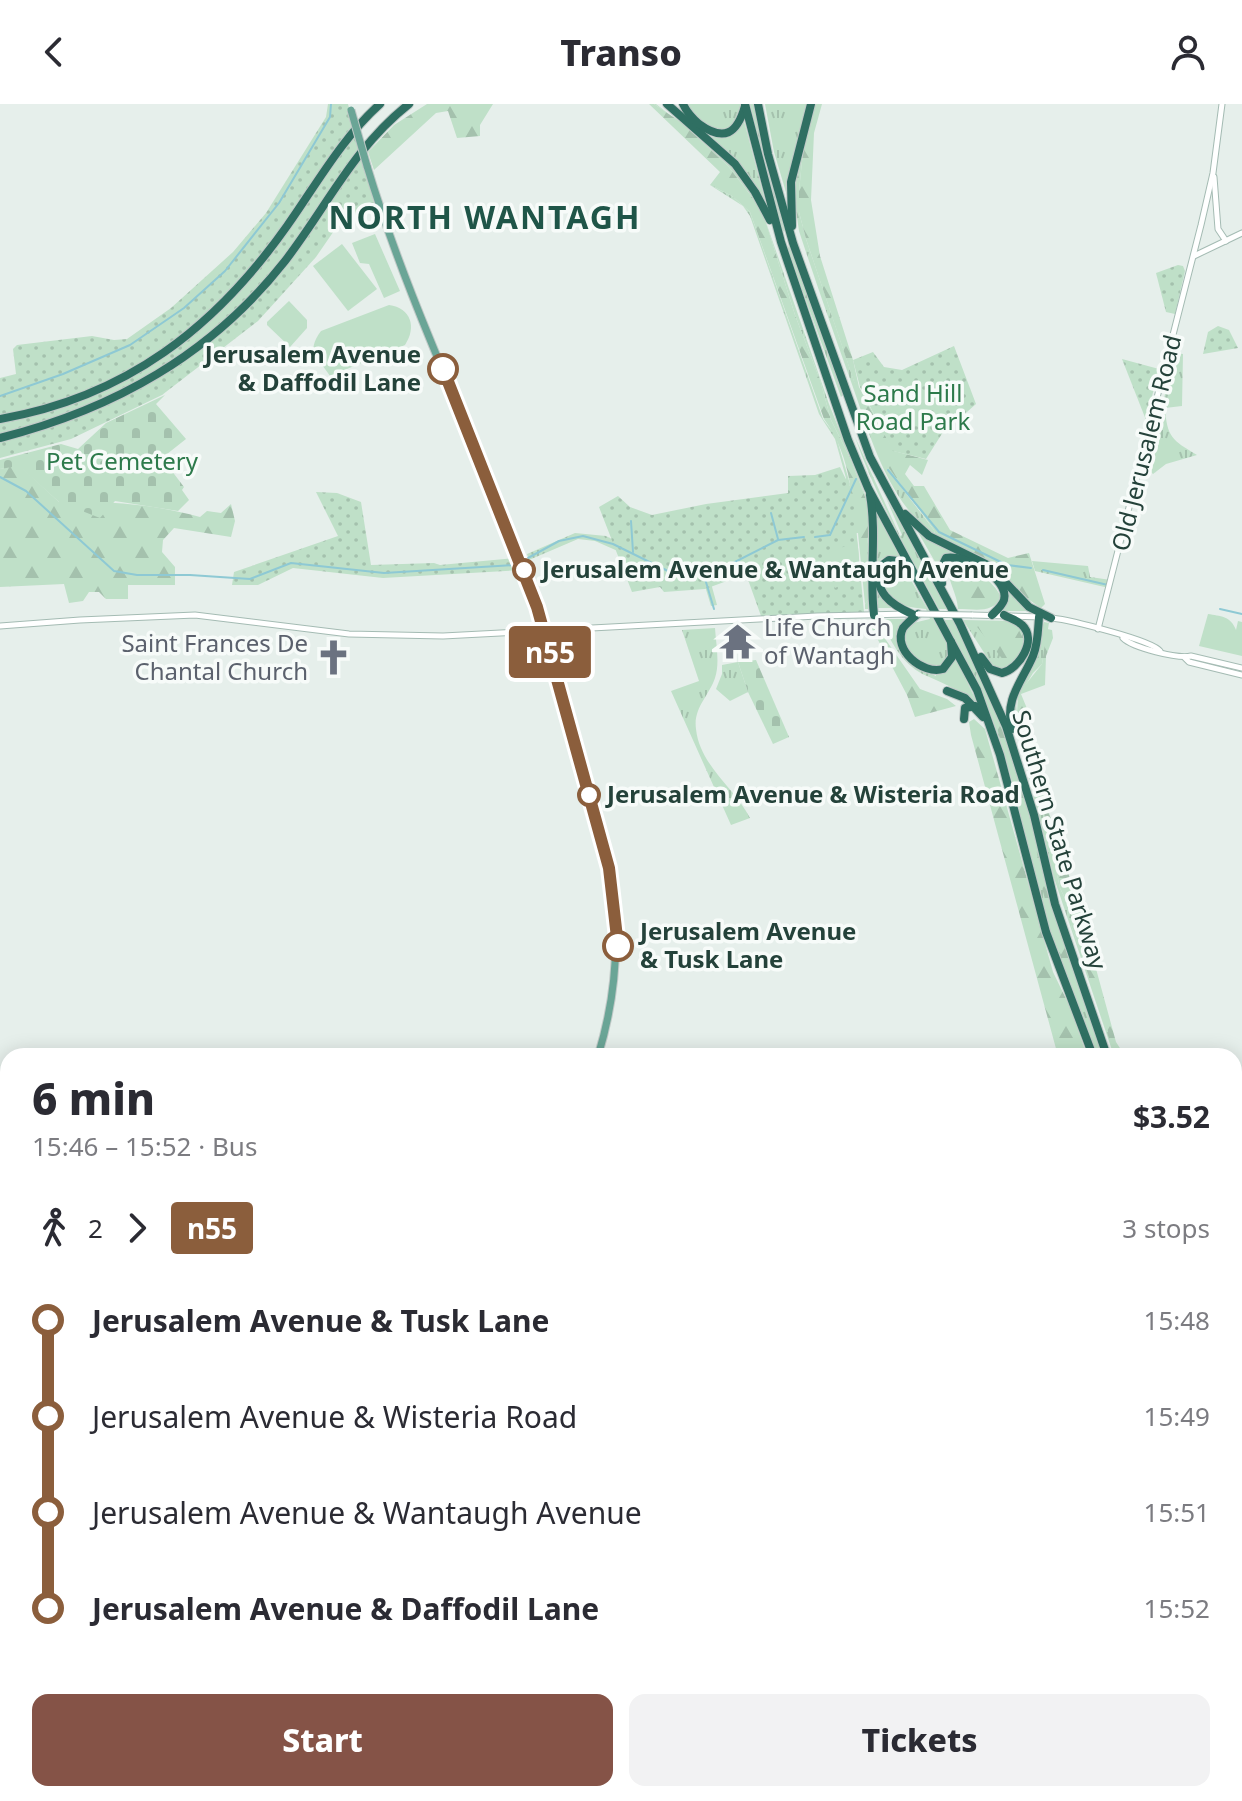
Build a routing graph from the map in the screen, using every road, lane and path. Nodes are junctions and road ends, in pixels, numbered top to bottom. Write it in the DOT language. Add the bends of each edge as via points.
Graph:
graph roads {
  1 [pos="380,104"];
  2 [pos="409,104"];
  3 [pos="658,104"];
  4 [pos="667,104"];
  5 [pos="683,104"];
  6 [pos="758,104"];
  7 [pos="811,104"];
  8 [pos="1222,104"];
  9 [pos="745,105"];
  10 [pos="351,107"];
  11 [pos="693,128"];
  12 [pos="1213,173"];
  13 [pos="1242,233"];
  14 [pos="1226,241"];
  15 [pos="781,242"];
  16 [pos="793,243"];
  17 [pos="1194,256"];
  18 [pos="0,419"];
  19 [pos="0,438"];
  20 [pos="870,457"];
  21 [pos="870,490"];
  22 [pos="927,599"];
  23 [pos="950,606"];
  24 [pos="915,614"];
  25 [pos="874,615"];
  26 [pos="992,615"];
  27 [pos="1004,615"];
  28 [pos="1039,617"];
  29 [pos="1051,618"];
  30 [pos="960,624"];
  31 [pos="0,626"];
  32 [pos="1098,629"];
  33 [pos="544,631"];
  34 [pos="951,641"];
  35 [pos="1225,667"];
  36 [pos="1242,668"];
  37 [pos="1242,675"];
  38 [pos="947,691"];
  39 [pos="975,706"];
  40 [pos="964,719"];
  41 [pos="990,727"];
  42 [pos="1034,815"];
  43 [pos="600,1048"];
  44 [pos="1090,1048"];
  45 [pos="1104,1048"];
  1 -- 18 [label="highway" via="351,134 245,283 192,332 133,372 93,391"];
  2 -- 19 [label="highway" via="357,154 284,262 201,345 119,398"];
  3 -- 11 [label="highway"];
  4 -- 11 [label="highway"];
  5 -- 9 [label="highway" via="691,118 719,134 737,127"];
  6 -- 16 [label="highway, Southern State Parkway"];
  7 -- 16 [label="highway" via="791,182"];
  8 -- 12 [label="main road"];
  9 -- 15 [label="highway, Southern State Parkway"];
  10 -- 33 [label="main road, bridge" via="391,237"];
  11 -- 15 [label="highway" via="742,172"];
  12 -- 14 [label="main road" via="1218,229"];
  12 -- 17 [label="main road, Old Jerusalem Road"];
  13 -- 14 [label="main road"];
  14 -- 17 [label="main road"];
  15 -- 21 [label="highway, Southern State Parkway"];
  16 -- 20 [label="highway, Southern State Parkway"];
  17 -- 32 [label="main road, Old Jerusalem Road"];
  20 -- 23 [label="highway, Southern State Parkway"];
  20 -- 29 [label="highway" via="920,530 990,566 1029,607"];
  21 -- 22 [label="highway, Southern State Parkway"];
  21 -- 25 [label="highway"];
  22 -- 24 [label="highway" via="902,563 884,562 878,573 883,594 894,606"];
  22 -- 34 [label="highway, Southern State Parkway"];
  23 -- 26 [label="highway" via="939,572 943,561 956,556 978,566 1003,588 1002,604"];
  23 -- 30 [label="highway, Southern State Parkway"];
  24 -- 25 [label="main road"];
  24 -- 26 [label="main road, bridge"];
  24 -- 34 [label="highway" via="901,637 904,650 917,663 929,670 943,669 952,657"];
  25 -- 33 [label="main road"];
  26 -- 27 [label="main road"];
  27 -- 28 [label="main road"];
  27 -- 30 [label="highway" via="1023,626 1028,640 1016,667 1002,673 987,665"];
  28 -- 29 [label="main road"];
  28 -- 42 [label="highway" via="1035,649 1009,706"];
  29 -- 32 [label="main road"];
  30 -- 42 [label="highway, Southern State Parkway" via="1006,726"];
  31 -- 33 [label="main road" via="185,615 367,635"];
  32 -- 35 [label="main road" via="1155,652"];
  33 -- 43 [label="main road" via="614,899 616,973"];
  34 -- 41 [label="highway, Southern State Parkway"];
  35 -- 36 [label="main road"];
  35 -- 37 [label="main road"];
  38 -- 39 [label="highway"];
  39 -- 40 [label="highway" via="965,708"];
  39 -- 41 [label="highway"];
  41 -- 44 [label="highway, Southern State Parkway" via="1046,932"];
  42 -- 45 [label="highway, Southern State Parkway" via="1055,904"];
}
